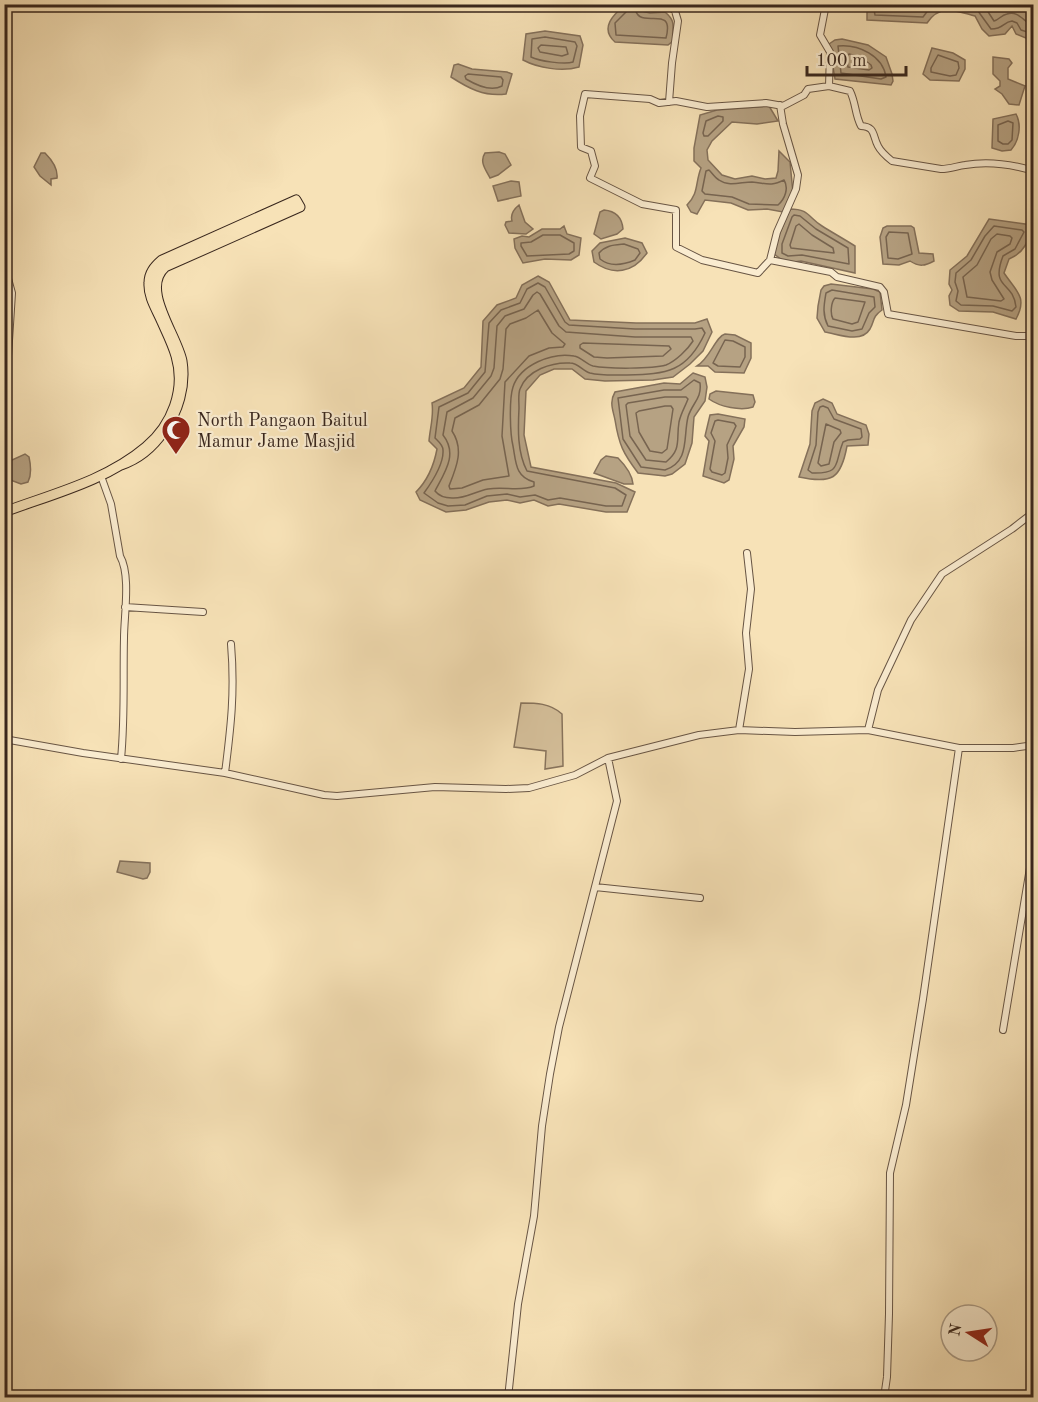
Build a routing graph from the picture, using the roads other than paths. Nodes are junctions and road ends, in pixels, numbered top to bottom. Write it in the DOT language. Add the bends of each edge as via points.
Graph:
graph roads {
  1 [pos="667,4"];
  2 [pos="826,4"];
  3 [pos="829,86"];
  4 [pos="669,102"];
  5 [pos="780,105"];
  6 [pos="1034,171"];
  7 [pos="770,260"];
  8 [pos="4,264"];
  9 [pos="1034,336"];
  10 [pos="6,356"];
  11 [pos="4,371"];
  12 [pos="181,383"];
  13 [pos="101,476"];
  14 [pos="4,512"];
  15 [pos="1034,512"];
  16 [pos="747,553"];
  17 [pos="125,607"];
  18 [pos="203,612"];
  19 [pos="231,644"];
  20 [pos="868,729"];
  21 [pos="739,730"];
  22 [pos="4,739"];
  23 [pos="1034,746"];
  24 [pos="959,748"];
  25 [pos="608,758"];
  26 [pos="121,759"];
  27 [pos="225,773"];
  28 [pos="1034,844"];
  29 [pos="595,887"];
  30 [pos="700,898"];
  31 [pos="1003,1030"];
  32 [pos="508,1398"];
  33 [pos="884,1398"];
  1 -- 4 [label="street" via="678,21"];
  2 -- 3 [label="street" via="820,34 831,52"];
  3 -- 5 [label="street" via="808,89 804,95"];
  3 -- 6 [label="street" via="850,91 861,126 874,130 878,146 892,161 949,169 997,163"];
  4 -- 5 [label="street" via="707,107"];
  4 -- 7 [label="street" via="585,94 580,116 581,147 591,152 595,166 590,178 642,204 676,210 676,247 702,260 758,273"];
  5 -- 7 [label="street" via="798,175"];
  7 -- 9 [label="street" via="880,287 888,314"];
  8 -- 10 [label="street" via="12,293"];
  10 -- 11 [label="street"];
  12 -- 12 [label="highway" via="174,350 150,294 154,267 297,200 300,207 165,267 158,276 155,288 179,351"];
  12 -- 13 [label="highway" via="178,404 166,429 146,451"];
  13 -- 14 [label="highway"];
  13 -- 17 [label="street" via="123,562"];
  15 -- 20 [label="street" via="942,574 910,620 878,690"];
  16 -- 21 [label="street" via="751,589 746,633 749,669"];
  17 -- 18 [label="street"];
  17 -- 26 [label="street"];
  19 -- 27 [label="street" via="234,708"];
  20 -- 21 [label="street"];
  20 -- 24 [label="street"];
  21 -- 25 [label="street" via="699,735"];
  22 -- 26 [label="street"];
  23 -- 24 [label="street"];
  24 -- 33 [label="street" via="924,999 890,1173"];
  25 -- 27 [label="street" via="575,775 529,788 435,787 337,796"];
  25 -- 29 [label="street" via="617,801"];
  26 -- 27 [label="street"];
  28 -- 31 [label="street"];
  29 -- 30 [label="street"];
  29 -- 32 [label="street" via="550,1074"];
}
